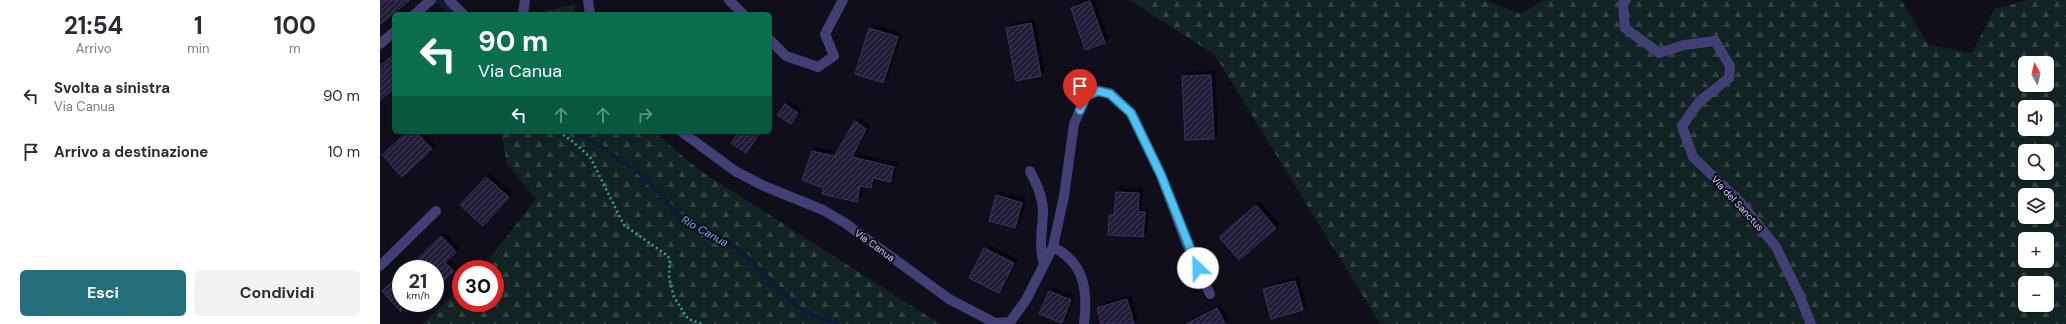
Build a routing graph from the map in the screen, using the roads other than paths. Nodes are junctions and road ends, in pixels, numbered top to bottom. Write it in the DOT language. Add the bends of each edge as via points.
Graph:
graph roads {
  1 [pos="431,0"];
  2 [pos="449,0"];
  3 [pos="525,0"];
  4 [pos="588,0"];
  5 [pos="729,0"];
  6 [pos="843,0"];
  7 [pos="1626,0"];
  8 [pos="417,12"];
  9 [pos="461,12"];
  10 [pos="523,12"];
  11 [pos="590,12"];
  12 [pos="741,12"];
  13 [pos="392,34"];
  14 [pos="772,42"];
  15 [pos="380,44"];
  16 [pos="685,134"];
  17 [pos="1030,170"];
  18 [pos="436,211"];
  19 [pos="1053,247"];
  20 [pos="1044,265"];
  21 [pos="380,266"];
  22 [pos="1210,294"];
  23 [pos="1084,324"];
  24 [pos="1811,324"];
  1 -- 8 [label="street"];
  2 -- 9 [label="street"];
  3 -- 10 [label="street"];
  4 -- 11 [label="street"];
  5 -- 12 [label="street"];
  6 -- 14 [label="street" via="826,34 834,56 818,67 786,56"];
  7 -- 24 [label="street, Via del Sanctus" via="1622,3 1625,28 1658,53 1684,45 1715,41 1730,66 1729,78 1700,102 1682,126 1693,157 1741,203 1776,247"];
  13 -- 15 [label="street"];
  16 -- 20 [label="street, Via Canua" via="735,171 823,210 845,223 949,299 994,323 1010,322 1026,300"];
  17 -- 20 [label="street" via="1040,189 1043,209 1040,250"];
  18 -- 21 [label="street"];
  19 -- 20 [label="street, Via Canua"];
  19 -- 22 [label="street, Via Canua" via="1064,196 1074,124 1086,96 1098,91 1110,94 1131,113 1161,175 1186,242"];
  19 -- 23 [label="street" via="1063,252 1080,271 1085,300"];
}
